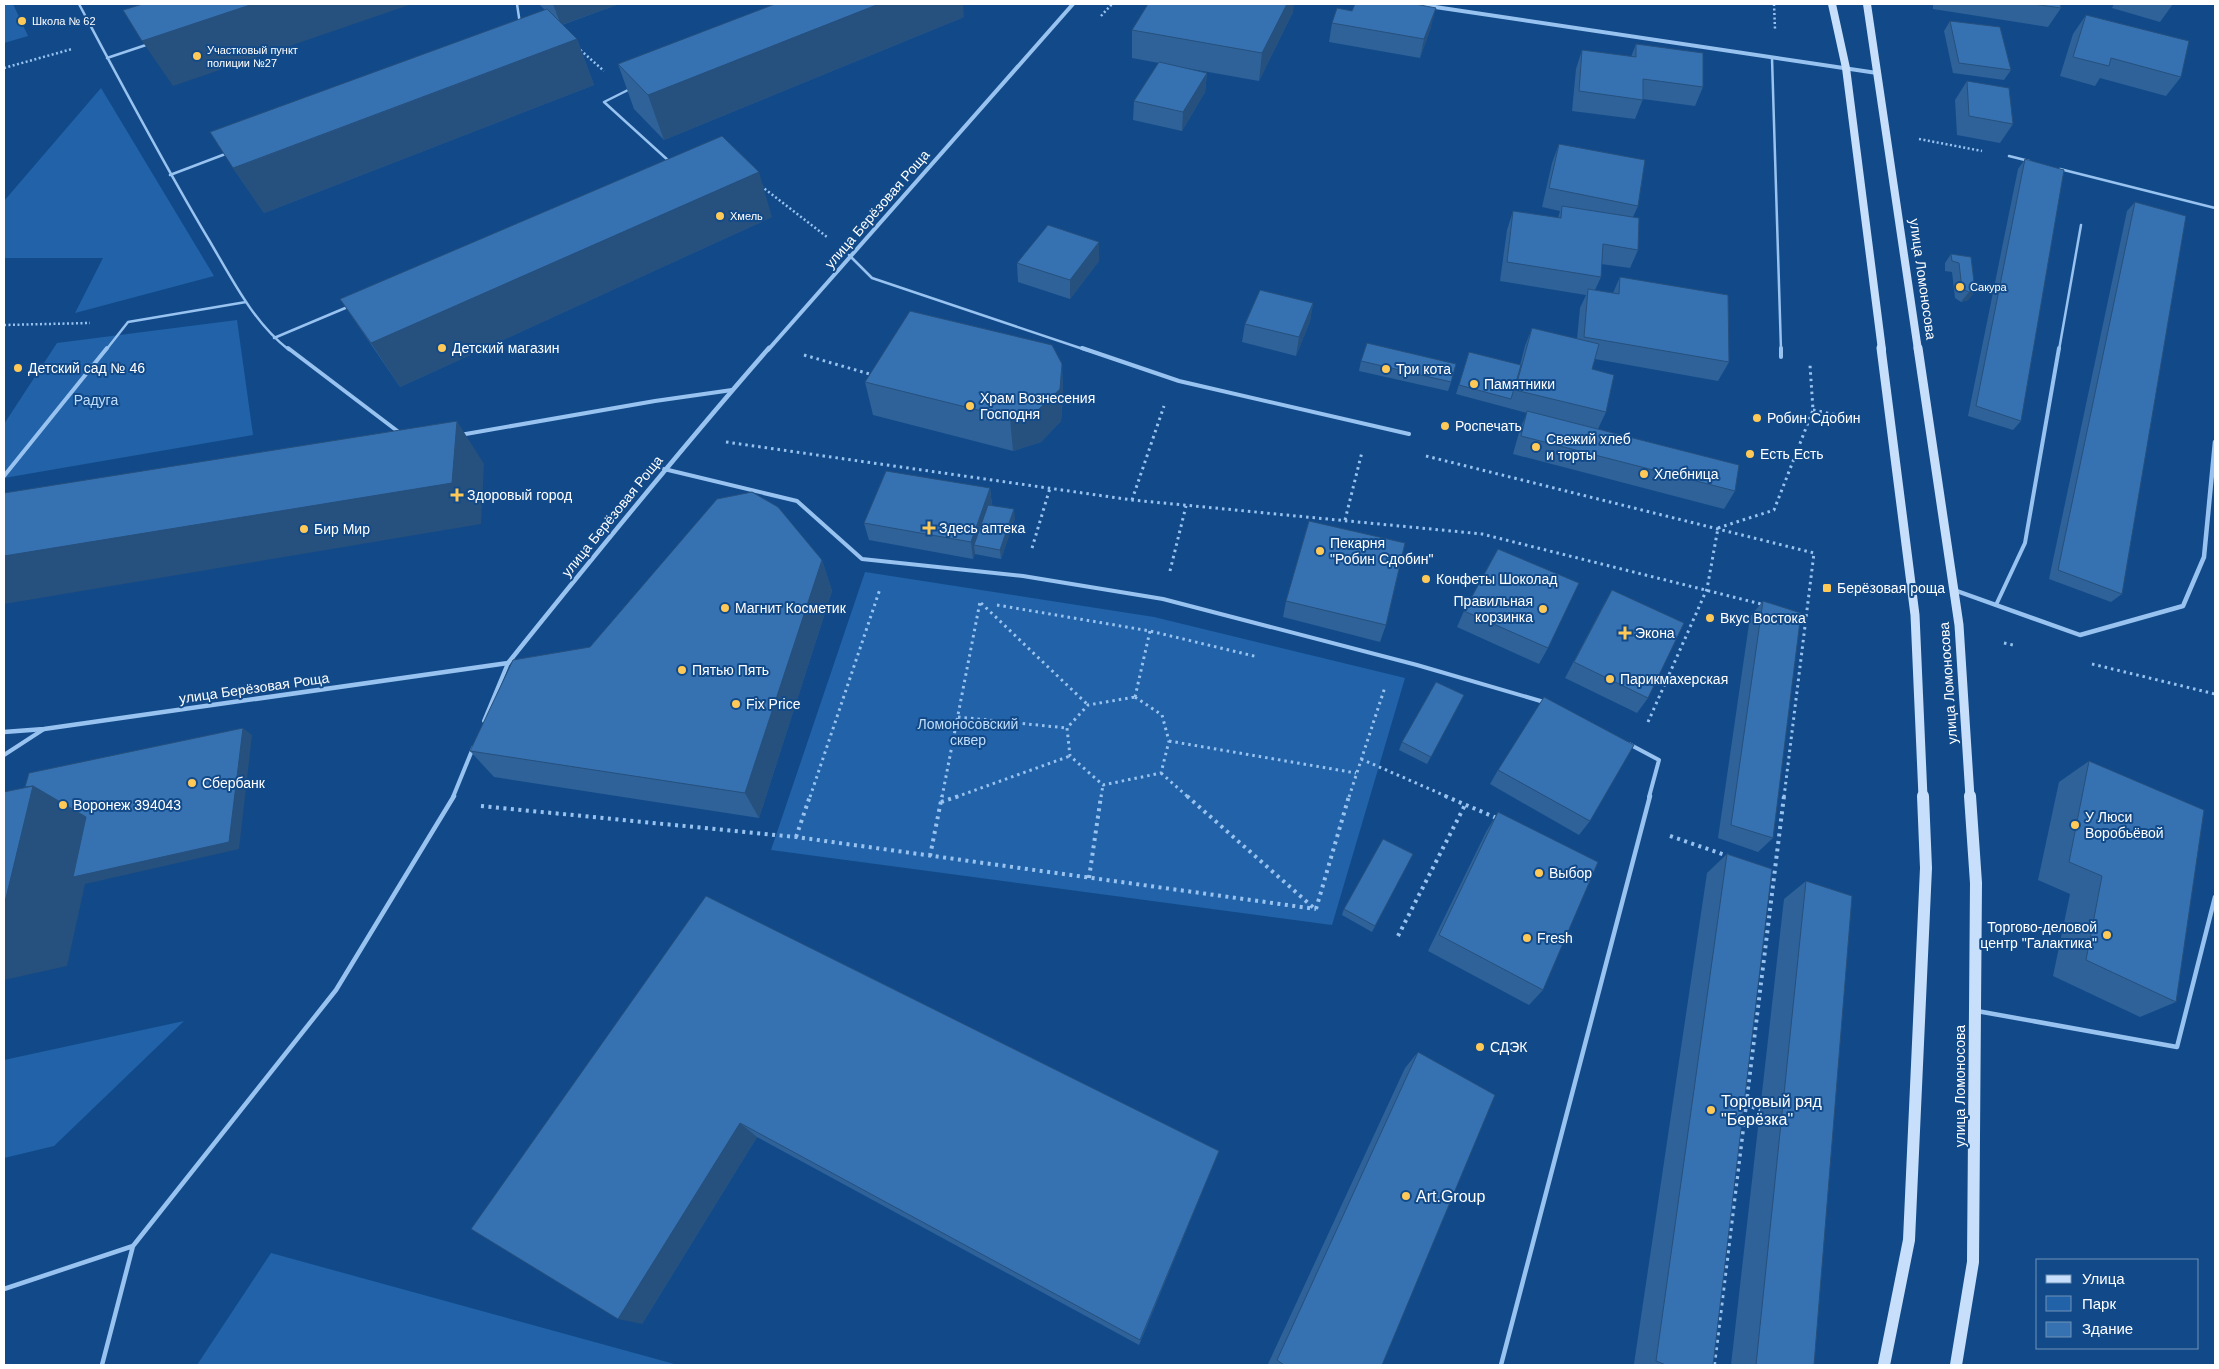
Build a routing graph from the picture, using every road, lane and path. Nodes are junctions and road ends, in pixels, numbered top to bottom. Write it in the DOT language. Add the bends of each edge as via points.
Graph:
graph roads {
  1 [pos="79,4"];
  2 [pos="518,4"];
  3 [pos="1073,4"];
  4 [pos="1415,4"];
  5 [pos="1832,4"];
  6 [pos="1867,4"];
  7 [pos="522,33"];
  8 [pos="99,42"];
  9 [pos="154,42"];
  10 [pos="571,47"];
  11 [pos="107,58"];
  12 [pos="1772,58"];
  13 [pos="4,68"];
  14 [pos="1846,68"];
  15 [pos="1877,72"];
  16 [pos="639,86"];
  17 [pos="604,102"];
  18 [pos="1916,139"];
  19 [pos="235,151"];
  20 [pos="2008,156"];
  21 [pos="2037,163"];
  22 [pos="672,164"];
  23 [pos="2056,168"];
  24 [pos="170,175"];
  25 [pos="760,185"];
  26 [pos="2215,208"];
  27 [pos="2081,225"];
  28 [pos="850,255"];
  29 [pos="246,302"];
  30 [pos="357,304"];
  31 [pos="128,322"];
  32 [pos="4,324"];
  33 [pos="274,338"];
  34 [pos="804,354"];
  35 [pos="1780,358"];
  36 [pos="876,376"];
  37 [pos="732,390"];
  38 [pos="1166,401"];
  39 [pos="1409,434"];
  40 [pos="452,436"];
  41 [pos="406,437"];
  42 [pos="725,442"];
  43 [pos="2215,442"];
  44 [pos="1362,450"];
  45 [pos="664,469"];
  46 [pos="4,476"];
  47 [pos="1050,488"];
  48 [pos="1132,500"];
  49 [pos="1186,506"];
  50 [pos="1345,520"];
  51 [pos="1023,576"];
  52 [pos="881,586"];
  53 [pos="1707,589"];
  54 [pos="1954,590"];
  55 [pos="1163,599"];
  56 [pos="971,601"];
  57 [pos="980,602"];
  58 [pos="1996,605"];
  59 [pos="1771,606"];
  60 [pos="1798,614"];
  61 [pos="1807,616"];
  62 [pos="1150,631"];
  63 [pos="2004,643"];
  64 [pos="2014,645"];
  65 [pos="1263,658"];
  66 [pos="508,663"];
  67 [pos="2090,664"];
  68 [pos="1376,685"];
  69 [pos="2215,694"];
  70 [pos="1135,697"];
  71 [pos="1088,705"];
  72 [pos="1553,706"];
  73 [pos="958,717"];
  74 [pos="483,724"];
  75 [pos="1067,728"];
  76 [pos="44,729"];
  77 [pos="4,732"];
  78 [pos="1620,740"];
  79 [pos="1169,741"];
  80 [pos="476,742"];
  81 [pos="1637,748"];
  82 [pos="4,755"];
  83 [pos="1070,756"];
  84 [pos="1361,759"];
  85 [pos="1161,773"];
  86 [pos="1356,773"];
  87 [pos="1103,785"];
  88 [pos="941,802"];
  89 [pos="451,803"];
  90 [pos="1465,805"];
  91 [pos="1502,821"];
  92 [pos="1642,826"];
  93 [pos="796,837"];
  94 [pos="930,856"];
  95 [pos="1736,859"];
  96 [pos="1089,878"];
  97 [pos="2215,897"];
  98 [pos="1316,909"];
  99 [pos="1398,936"];
  100 [pos="1975,1011"];
  101 [pos="1745,1104"];
  102 [pos="1772,1114"];
  103 [pos="133,1246"];
  104 [pos="4,1288"];
  105 [pos="102,1365"];
  106 [pos="1501,1365"];
  107 [pos="1714,1365"];
  108 [pos="1884,1365"];
  109 [pos="1956,1365"];
  1 -- 8 [label="lane"];
  2 -- 7 [label="lane"];
  3 -- 28 [label="street, улица Берёзовая Роща"];
  4 -- 12 [label="street"];
  5 -- 14 [label="main road, улица Ломоносова"];
  6 -- 15 [label="main road, улица Ломоносова"];
  8 -- 11 [label="lane"];
  8 -- 13 [label="path"];
  9 -- 11 [label="lane"];
  10 -- 17 [label="path" via="580,48 614,81"];
  11 -- 24 [label="lane"];
  12 -- 14 [label="street"];
  12 -- 35 [label="lane"];
  14 -- 15 [label="street"];
  14 -- 108 [label="main road, улица Ломоносова" via="1915,616 1926,868 1909,1240"];
  15 -- 54 [label="main road, улица Ломоносова"];
  16 -- 17 [label="lane"];
  17 -- 22 [label="lane"];
  18 -- 20 [label="path"];
  19 -- 24 [label="lane"];
  20 -- 21 [label="lane"];
  23 -- 26 [label="lane"];
  24 -- 29 [label="lane"];
  25 -- 28 [label="path"];
  27 -- 58 [label="lane" via="2025,543"];
  28 -- 37 [label="street, улица Берёзовая Роща"];
  28 -- 39 [label="lane" via="872,278 1179,381"];
  29 -- 31 [label="lane"];
  29 -- 33 [label="lane"];
  30 -- 33 [label="lane"];
  31 -- 32 [label="path"];
  31 -- 46 [label="lane"];
  33 -- 41 [label="lane"];
  34 -- 36 [label="path"];
  37 -- 40 [label="lane"];
  37 -- 45 [label="street, улица Берёзовая Роща" via="694,438"];
  38 -- 48 [label="path"];
  42 -- 47 [label="path"];
  43 -- 58 [label="street" via="2204,557 2183,606 2080,635"];
  44 -- 50 [label="path"];
  45 -- 51 [label="lane" via="797,501 862,559"];
  45 -- 66 [label="street, улица Берёзовая Роща"];
  47 -- 48 [label="path"];
  47 -- 51 [label="path"];
  48 -- 49 [label="path"];
  49 -- 50 [label="path"];
  49 -- 55 [label="path"];
  50 -- 53 [label="path" via="1482,534"];
  51 -- 55 [label="lane"];
  52 -- 93 [label="path"];
  53 -- 59 [label="path"];
  53 -- 61 [label="path" via="1718,528 1814,553"];
  53 -- 81 [label="path"];
  54 -- 58 [label="street"];
  54 -- 100 [label="main road, улица Ломоносова" via="1976,883"];
  55 -- 72 [label="lane" via="1436,670 1537,698"];
  56 -- 57 [label="path"];
  57 -- 62 [label="path"];
  57 -- 71 [label="path"];
  57 -- 73 [label="path"];
  60 -- 61 [label="path"];
  61 -- 101 [label="path"];
  62 -- 65 [label="path"];
  62 -- 70 [label="path"];
  63 -- 64 [label="path"];
  66 -- 74 [label="lane"];
  66 -- 76 [label="street, улица Берёзовая Роща"];
  67 -- 69 [label="path"];
  68 -- 84 [label="path" via="1386,687"];
  70 -- 71 [label="path"];
  70 -- 79 [label="path" via="1162,715"];
  71 -- 75 [label="path"];
  73 -- 75 [label="path"];
  73 -- 88 [label="path"];
  75 -- 83 [label="path"];
  76 -- 77 [label="street, улица Берёзовая Роща"];
  76 -- 82 [label="lane"];
  78 -- 81 [label="lane"];
  79 -- 85 [label="path"];
  79 -- 86 [label="path"];
  80 -- 89 [label="lane"];
  81 -- 92 [label="lane" via="1659,760"];
  83 -- 87 [label="path"];
  83 -- 88 [label="path"];
  84 -- 86 [label="path"];
  84 -- 90 [label="path"];
  85 -- 87 [label="path"];
  85 -- 98 [label="path"];
  86 -- 98 [label="path"];
  87 -- 96 [label="path"];
  88 -- 94 [label="path"];
  89 -- 93 [label="path"];
  89 -- 103 [label="lane" via="336,990"];
  90 -- 91 [label="path"];
  90 -- 99 [label="path"];
  92 -- 95 [label="path"];
  92 -- 106 [label="lane"];
  93 -- 94 [label="path"];
  94 -- 96 [label="path"];
  96 -- 98 [label="path"];
  97 -- 100 [label="lane" via="2177,1047"];
  100 -- 109 [label="main road, улица Ломоносова" via="1973,1262"];
  101 -- 102 [label="path"];
  101 -- 107 [label="path"];
  103 -- 104 [label="lane"];
  103 -- 105 [label="lane"];
}
